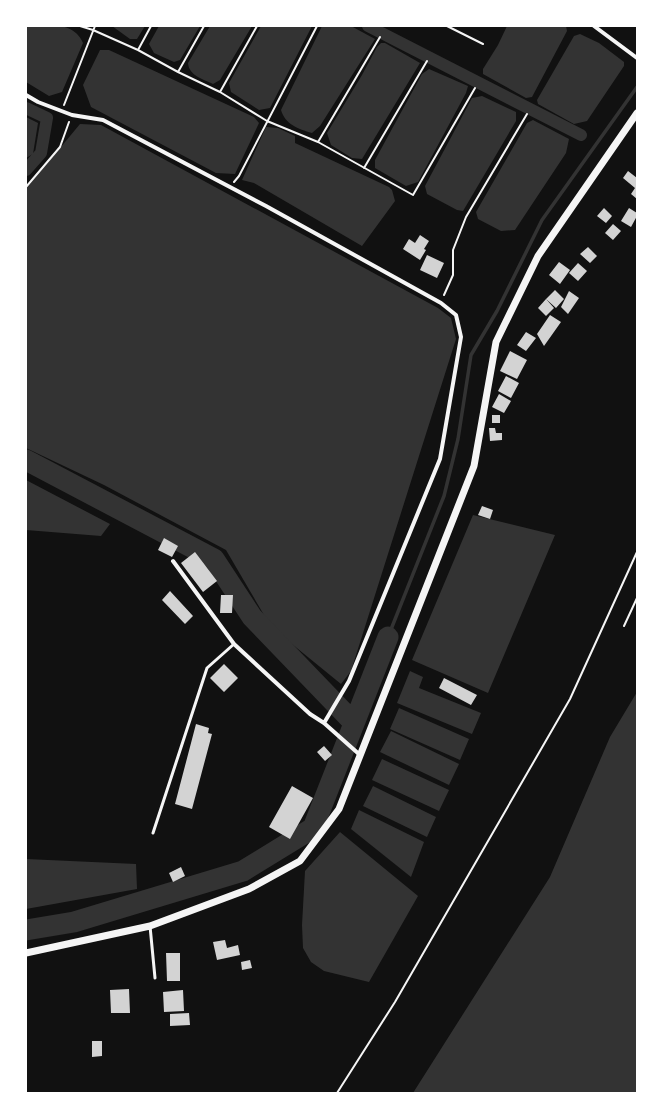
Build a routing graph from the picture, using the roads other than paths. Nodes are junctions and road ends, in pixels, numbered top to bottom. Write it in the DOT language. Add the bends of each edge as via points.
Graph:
graph roads {
  1 [pos="594,26"];
  2 [pos="637,58"];
  3 [pos="26,95"];
  4 [pos="637,113"];
  5 [pos="173,561"];
  6 [pos="234,644"];
  7 [pos="324,723"];
  8 [pos="360,755"];
  9 [pos="153,833"];
  10 [pos="150,926"];
  11 [pos="26,953"];
  12 [pos="155,978"];
  1 -- 2 [label="street"];
  3 -- 7 [label="street" via="72,116 103,120 441,303 456,315 461,337 440,459 349,681"];
  4 -- 8 [label="street" via="538,256 496,342 474,466"];
  5 -- 6 [label="street"];
  6 -- 7 [label="street" via="310,714"];
  6 -- 9 [label="lane" via="207,668"];
  7 -- 8 [label="street"];
  8 -- 10 [label="street" via="339,809 300,861 248,889"];
  10 -- 11 [label="street"];
  10 -- 12 [label="lane"];
}
